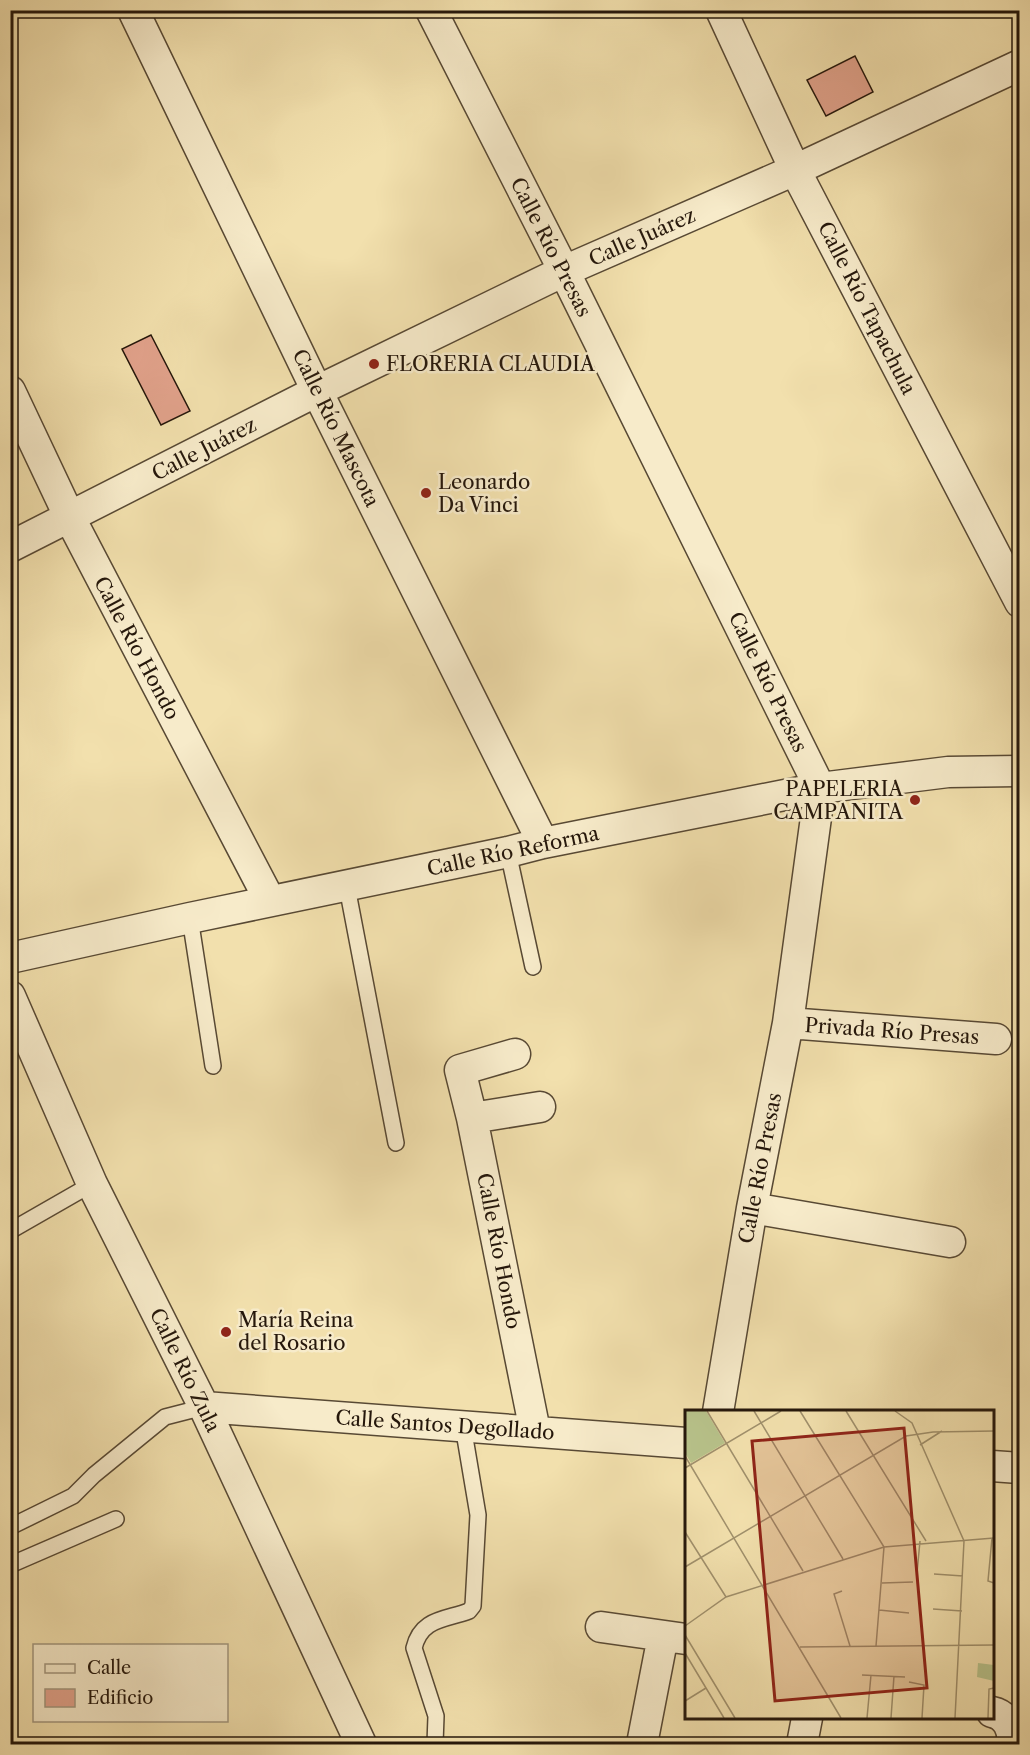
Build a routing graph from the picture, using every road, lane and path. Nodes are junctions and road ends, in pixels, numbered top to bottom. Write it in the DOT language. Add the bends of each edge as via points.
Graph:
graph roads {
  1 [pos="133,10"];
  2 [pos="431,10"];
  3 [pos="721,10"];
  4 [pos="1020,65"];
  5 [pos="795,170"];
  6 [pos="564,271"];
  7 [pos="317,390"];
  8 [pos="10,391"];
  9 [pos="70,518"];
  10 [pos="10,547"];
  11 [pos="1020,602"];
  12 [pos="1020,771"];
  13 [pos="820,788"];
  14 [pos="543,843"];
  15 [pos="508,852"];
  16 [pos="347,886"];
  17 [pos="270,902"];
  18 [pos="190,918"];
  19 [pos="10,958"];
  20 [pos="533,967"];
  21 [pos="10,996"];
  22 [pos="788,1023"];
  23 [pos="996,1039"];
  24 [pos="515,1054"];
  25 [pos="213,1066"];
  26 [pos="540,1107"];
  27 [pos="472,1118"];
  28 [pos="396,1143"];
  29 [pos="92,1184"];
  30 [pos="752,1208"];
  31 [pos="10,1231"];
  32 [pos="950,1242"];
  33 [pos="204,1407"];
  34 [pos="718,1410"];
  35 [pos="463,1426"];
  36 [pos="535,1431"];
  37 [pos="685,1443"];
  38 [pos="994,1466"];
  39 [pos="1020,1468"];
  40 [pos="116,1520"];
  41 [pos="10,1527"];
  42 [pos="10,1565"];
  43 [pos="601,1627"];
  44 [pos="675,1638"];
  45 [pos="994,1712"];
  46 [pos="807,1719"];
  47 [pos="361,1744"];
  48 [pos="435,1744"];
  49 [pos="642,1744"];
  50 [pos="802,1744"];
  51 [pos="1012,1744"];
  1 -- 7 [label="street, Calle Río Mascota"];
  2 -- 6 [label="street, Calle Río Presas"];
  3 -- 5 [label="street, Calle Río Tapachula"];
  4 -- 5 [label="street, Calle Juárez"];
  5 -- 6 [label="street, Calle Juárez"];
  5 -- 11 [label="street, Calle Río Tapachula"];
  6 -- 7 [label="street, Calle Juárez"];
  6 -- 13 [label="street, Calle Río Presas"];
  7 -- 9 [label="street, Calle Juárez"];
  7 -- 14 [label="street, Calle Río Mascota"];
  8 -- 9 [label="street, Calle Río Hondo"];
  9 -- 10 [label="street, Calle Juárez"];
  9 -- 17 [label="street, Calle Río Hondo"];
  12 -- 13 [label="street, Calle Río Reforma" via="948,772"];
  13 -- 14 [label="street, Calle Río Reforma"];
  13 -- 22 [label="street, Calle Río Presas"];
  14 -- 15 [label="street, Calle Río Reforma"];
  15 -- 16 [label="street, Calle Río Reforma"];
  15 -- 20 [label="lane"];
  16 -- 17 [label="street, Calle Río Reforma"];
  16 -- 28 [label="lane"];
  17 -- 18 [label="street, Calle Río Reforma"];
  18 -- 19 [label="street, Calle Río Reforma"];
  18 -- 25 [label="lane"];
  21 -- 29 [label="street, Calle Río Zula"];
  22 -- 23 [label="street, Privada Río Presas"];
  22 -- 30 [label="street, Calle Río Presas"];
  24 -- 27 [label="street, Calle Río Hondo" via="460,1070"];
  26 -- 27 [label="street"];
  27 -- 36 [label="street, Calle Río Hondo"];
  29 -- 31 [label="lane"];
  29 -- 33 [label="street, Calle Río Zula"];
  30 -- 32 [label="street"];
  30 -- 34 [label="street, Calle Río Presas"];
  33 -- 35 [label="street, Calle Santos Degollado"];
  33 -- 41 [label="lane" via="165,1417 94,1474 73,1496"];
  33 -- 47 [label="street, Calle Río Zula"];
  35 -- 36 [label="street, Calle Santos Degollado"];
  35 -- 48 [label="lane" via="478,1515 473,1606 469,1611 429,1623 414,1647 436,1716"];
  36 -- 37 [label="street, Calle Santos Degollado"];
  38 -- 39 [label="street"];
  40 -- 42 [label="lane"];
  43 -- 44 [label="street"];
  44 -- 49 [label="street"];
  45 -- 51 [label="street" via="1005,1718 1012,1732"];
  46 -- 50 [label="street"];
}
